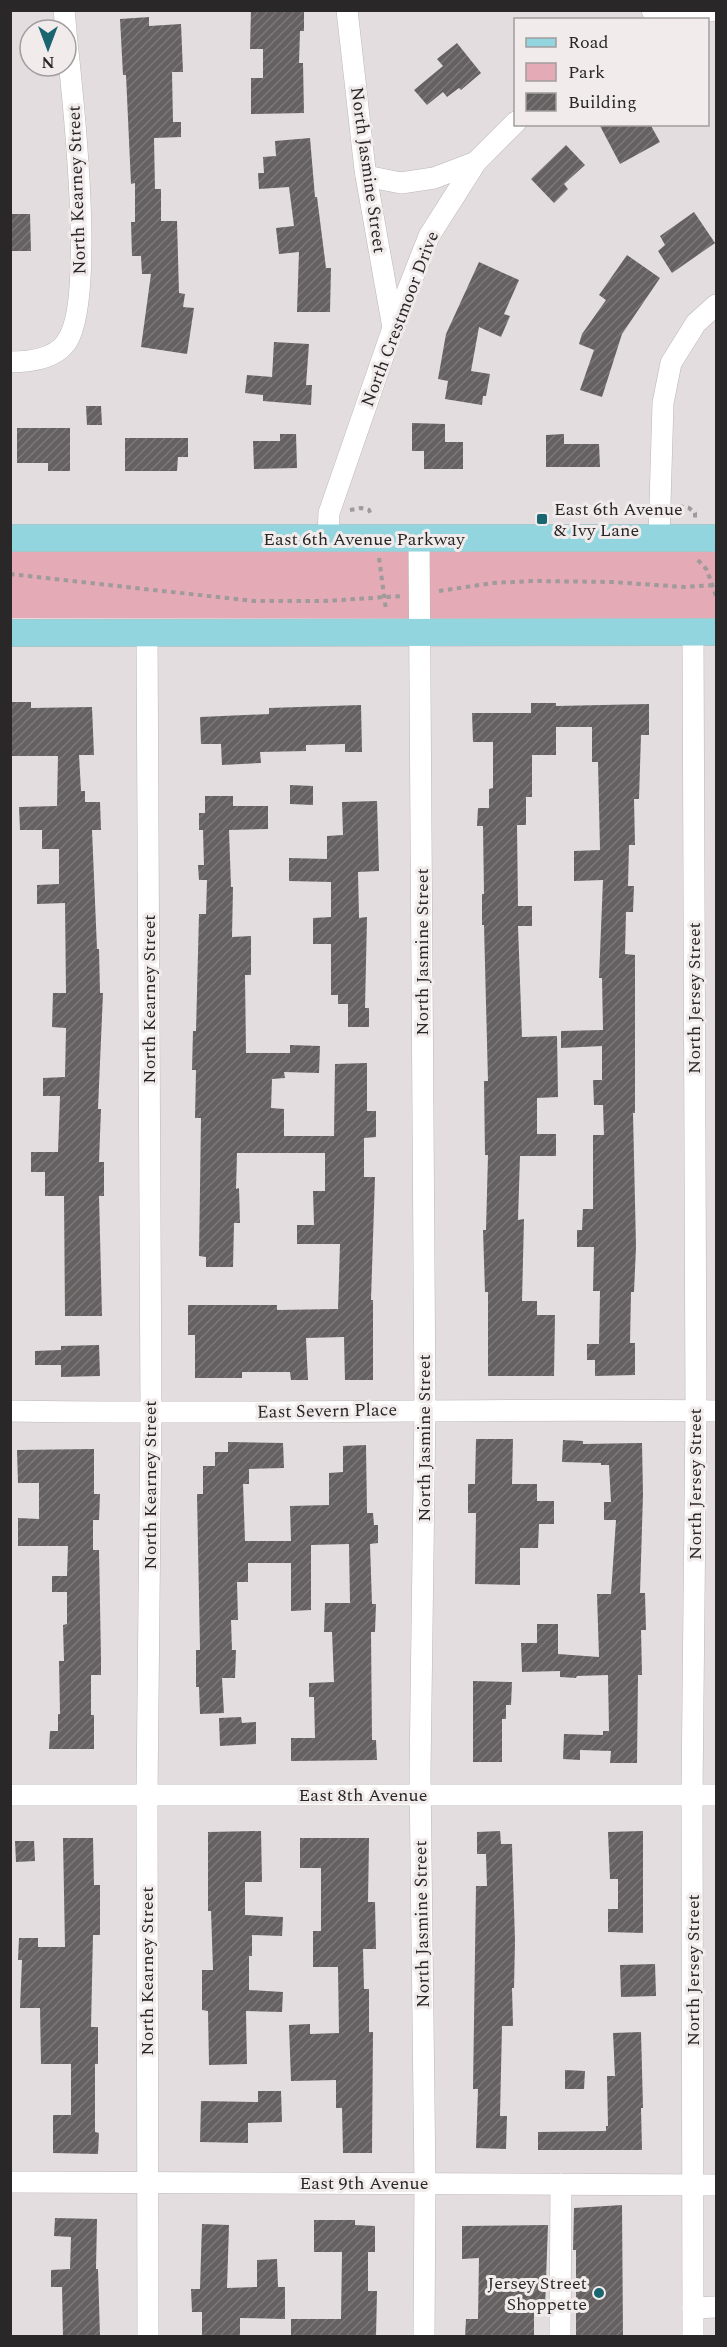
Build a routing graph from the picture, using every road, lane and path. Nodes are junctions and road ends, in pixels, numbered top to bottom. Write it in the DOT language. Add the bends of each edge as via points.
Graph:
graph roads {
  1 [pos="347,10"];
  2 [pos="715,10"];
  3 [pos="679,18"];
  4 [pos="71,78"];
  5 [pos="514,124"];
  6 [pos="476,162"];
  7 [pos="366,176"];
  8 [pos="717,305"];
  9 [pos="393,328"];
  10 [pos="10,362"];
  11 [pos="328,526"];
  12 [pos="10,538"];
  13 [pos="659,538"];
  14 [pos="717,538"];
  15 [pos="377,539"];
  16 [pos="419,539"];
  17 [pos="10,574"];
  18 [pos="717,585"];
  19 [pos="420,594"];
  20 [pos="386,597"];
  21 [pos="387,632"];
  22 [pos="421,632"];
  23 [pos="705,632"];
  24 [pos="10,633"];
  25 [pos="147,633"];
  26 [pos="425,1409"];
  27 [pos="10,1411"];
  28 [pos="706,1411"];
  29 [pos="151,1413"];
  30 [pos="10,1795"];
  31 [pos="147,1795"];
  32 [pos="692,1795"];
  33 [pos="717,1795"];
  34 [pos="420,1796"];
  35 [pos="10,2182"];
  36 [pos="147,2183"];
  37 [pos="425,2183"];
  38 [pos="561,2184"];
  39 [pos="693,2185"];
  40 [pos="717,2185"];
  41 [pos="717,2307"];
  42 [pos="693,2308"];
  43 [pos="148,2337"];
  44 [pos="424,2337"];
  45 [pos="560,2337"];
  46 [pos="693,2337"];
  1 -- 7 [label="street, North Jasmine Street"];
  2 -- 3 [label="street"];
  4 -- 10 [label="street, North Kearney Street" via="81,268 77,318 65,345 44,357"];
  5 -- 6 [label="street, North Crestmoor Drive"];
  6 -- 7 [label="street" via="434,178 401,183"];
  6 -- 9 [label="street, North Crestmoor Drive" via="429,236"];
  7 -- 9 [label="street, North Jasmine Street"];
  8 -- 13 [label="street" via="696,323 671,363 663,403"];
  9 -- 11 [label="street, North Crestmoor Drive"];
  11 -- 12 [label="main road, East 6th Avenue Parkway"];
  11 -- 15 [label="main road, East 6th Avenue Parkway"];
  11 -- 15 [label="path" via="361,508 369,510"];
  13 -- 14 [label="main road, East 6th Avenue Parkway"];
  13 -- 16 [label="main road, East 6th Avenue Parkway"];
  15 -- 16 [label="main road, East 6th Avenue Parkway"];
  15 -- 20 [label="path"];
  16 -- 19 [label="street, North Jasmine Street"];
  17 -- 20 [label="path" via="253,601"];
  18 -- 19 [label="path" via="534,581"];
  19 -- 20 [label="path"];
  19 -- 22 [label="street, North Jasmine Street"];
  20 -- 21 [label="path"];
  21 -- 22 [label="main road"];
  21 -- 25 [label="main road"];
  22 -- 23 [label="main road"];
  22 -- 26 [label="street, North Jasmine Street"];
  23 -- 28 [label="street, North Jersey Street"];
  24 -- 25 [label="main road"];
  25 -- 29 [label="street, North Kearney Street"];
  26 -- 28 [label="street, East Severn Place"];
  26 -- 29 [label="street, East Severn Place"];
  26 -- 34 [label="street, North Jasmine Street"];
  27 -- 29 [label="street, East Severn Place"];
  28 -- 32 [label="street, North Jersey Street"];
  29 -- 31 [label="street, North Kearney Street"];
  30 -- 31 [label="street, East 8th Avenue"];
  31 -- 34 [label="street, East 8th Avenue"];
  31 -- 36 [label="street, North Kearney Street"];
  32 -- 33 [label="street, East 8th Avenue"];
  32 -- 34 [label="street, East 8th Avenue"];
  32 -- 39 [label="street, North Jersey Street"];
  34 -- 37 [label="street, North Jasmine Street"];
  35 -- 36 [label="street, East 9th Avenue"];
  36 -- 37 [label="street, East 9th Avenue"];
  36 -- 43 [label="street, North Kearney Street"];
  37 -- 38 [label="street, East 9th Avenue"];
  37 -- 44 [label="street, North Jasmine Street"];
  38 -- 39 [label="street, East 9th Avenue"];
  38 -- 45 [label="street"];
  39 -- 40 [label="street, East 9th Avenue"];
  39 -- 42 [label="street, North Jersey Street"];
  41 -- 42 [label="street"];
  42 -- 46 [label="street, North Jersey Street"];
}
